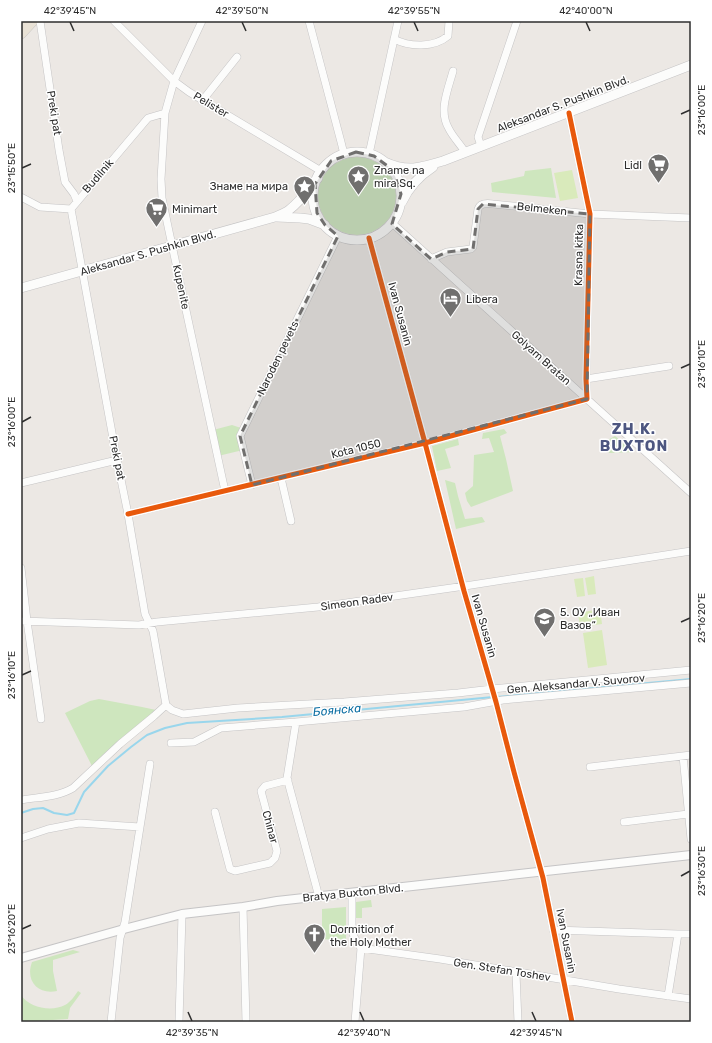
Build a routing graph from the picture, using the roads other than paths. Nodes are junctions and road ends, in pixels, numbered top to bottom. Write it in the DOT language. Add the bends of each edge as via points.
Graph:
graph roads {
  1 [pos="32,21"];
  2 [pos="40,21"];
  3 [pos="114,21"];
  4 [pos="202,21"];
  5 [pos="308,21"];
  6 [pos="398,21"];
  7 [pos="449,21"];
  8 [pos="517,21"];
  9 [pos="21,33"];
  10 [pos="394,39"];
  11 [pos="237,57"];
  12 [pos="691,65"];
  13 [pos="453,71"];
  14 [pos="174,81"];
  15 [pos="202,101"];
  16 [pos="569,112"];
  17 [pos="165,113"];
  18 [pos="481,146"];
  19 [pos="465,152"];
  20 [pos="344,154"];
  21 [pos="368,154"];
  22 [pos="443,161"];
  23 [pos="385,162"];
  24 [pos="319,175"];
  25 [pos="21,197"];
  26 [pos="77,201"];
  27 [pos="400,208"];
  28 [pos="70,209"];
  29 [pos="590,214"];
  30 [pos="275,217"];
  31 [pos="691,218"];
  32 [pos="392,223"];
  33 [pos="325,225"];
  34 [pos="338,236"];
  35 [pos="369,238"];
  36 [pos="172,246"];
  37 [pos="431,259"];
  38 [pos="82,272"];
  39 [pos="21,288"];
  40 [pos="669,366"];
  41 [pos="586,379"];
  42 [pos="587,399"];
  43 [pos="425,443"];
  44 [pos="117,460"];
  45 [pos="281,478"];
  46 [pos="21,483"];
  47 [pos="252,485"];
  48 [pos="225,491"];
  49 [pos="691,493"];
  50 [pos="128,514"];
  51 [pos="291,521"];
  52 [pos="691,552"];
  53 [pos="21,568"];
  54 [pos="463,586"];
  55 [pos="24,621"];
  56 [pos="149,623"];
  57 [pos="691,670"];
  58 [pos="691,683"];
  59 [pos="492,689"];
  60 [pos="496,702"];
  61 [pos="166,705"];
  62 [pos="42,719"];
  63 [pos="296,722"];
  64 [pos="171,744"];
  65 [pos="691,755"];
  66 [pos="683,756"];
  67 [pos="150,764"];
  68 [pos="590,766"];
  69 [pos="288,780"];
  70 [pos="21,800"];
  71 [pos="215,812"];
  72 [pos="688,814"];
  73 [pos="624,822"];
  74 [pos="140,826"];
  75 [pos="21,838"];
  76 [pos="691,839"];
  77 [pos="691,855"];
  78 [pos="541,872"];
  79 [pos="352,893"];
  80 [pos="319,897"];
  81 [pos="243,907"];
  82 [pos="182,914"];
  83 [pos="124,929"];
  84 [pos="553,930"];
  85 [pos="678,934"];
  86 [pos="691,934"];
  87 [pos="361,948"];
  88 [pos="21,958"];
  89 [pos="516,973"];
  90 [pos="563,979"];
  91 [pos="668,996"];
  92 [pos="691,999"];
  93 [pos="111,1022"];
  94 [pos="179,1022"];
  95 [pos="246,1022"];
  96 [pos="355,1022"];
  97 [pos="518,1022"];
  98 [pos="572,1022"];
  1 -- 9 [label="highway"];
  2 -- 26 [label="street, Preki pat" via="65,182"];
  3 -- 14 [label="street, Pelister"];
  4 -- 14 [label="street"];
  5 -- 20 [label="street"];
  6 -- 10 [label="street"];
  7 -- 10 [label="street" via="448,36 437,42 416,45"];
  8 -- 18 [label="street" via="478,137"];
  10 -- 21 [label="street"];
  11 -- 15 [label="street"];
  12 -- 16 [label="main road, Aleksandar S. Pushkin Blvd."];
  13 -- 19 [label="street" via="443,106 445,122"];
  14 -- 15 [label="street, Pelister"];
  14 -- 17 [label="street, Kupenite"];
  15 -- 24 [label="street, Pelister"];
  16 -- 18 [label="main road, Aleksandar S. Pushkin Blvd."];
  16 -- 29 [label="street, Krasna kitka"];
  17 -- 26 [label="street, Budilnik" via="148,118"];
  17 -- 36 [label="street, Kupenite" via="162,198"];
  18 -- 19 [label="main road, Aleksandar S. Pushkin Blvd."];
  19 -- 22 [label="main road, Aleksandar S. Pushkin Blvd."];
  20 -- 21 [label="main road"];
  20 -- 24 [label="main road" via="331,161"];
  21 -- 23 [label="main road"];
  22 -- 23 [label="main road, Aleksandar S. Pushkin Blvd." via="409,168"];
  22 -- 27 [label="main road, Aleksandar S. Pushkin Blvd." via="414,183"];
  23 -- 27 [label="main road" via="393,170 398,181 401,194"];
  24 -- 30 [label="main road, Aleksandar S. Pushkin Blvd." via="300,200 289,210"];
  24 -- 33 [label="main road" via="314,192 314,204"];
  25 -- 28 [label="street" via="40,207"];
  26 -- 28 [label="street, Budilnik"];
  27 -- 32 [label="main road"];
  28 -- 38 [label="street, Preki pat"];
  29 -- 31 [label="street, Belmeken"];
  29 -- 37 [label="street, Belmeken" via="483,204 478,209 473,247 447,252"];
  29 -- 41 [label="street, Krasna kitka"];
  30 -- 33 [label="main road, Aleksandar S. Pushkin Blvd." via="309,219"];
  30 -- 36 [label="main road, Aleksandar S. Pushkin Blvd."];
  32 -- 35 [label="main road" via="382,233"];
  32 -- 37 [label="street, Golyam Bratan"];
  33 -- 34 [label="main road"];
  34 -- 35 [label="main road" via="357,240"];
  34 -- 47 [label="street, Naroden pevets" via="240,436"];
  35 -- 43 [label="street, Ivan Susanin"];
  36 -- 38 [label="main road, Aleksandar S. Pushkin Blvd."];
  36 -- 48 [label="street, Kupenite"];
  37 -- 42 [label="street, Golyam Bratan"];
  38 -- 39 [label="main road, Aleksandar S. Pushkin Blvd."];
  38 -- 44 [label="street, Preki pat"];
  40 -- 41 [label="street"];
  41 -- 42 [label="street, Krasna kitka"];
  42 -- 43 [label="street, Kota 1050"];
  42 -- 49 [label="street, Golyam Bratan"];
  43 -- 45 [label="street, Kota 1050"];
  43 -- 54 [label="street, Ivan Susanin"];
  44 -- 46 [label="street"];
  44 -- 50 [label="street, Preki pat"];
  45 -- 47 [label="street, Kota 1050"];
  45 -- 51 [label="street"];
  47 -- 48 [label="street, Kota 1050"];
  48 -- 50 [label="street, Kota 1050"];
  50 -- 56 [label="street, Preki pat" via="145,614"];
  52 -- 54 [label="street, Simeon Radev"];
  53 -- 55 [label="street"];
  54 -- 56 [label="street, Simeon Radev" via="318,607"];
  54 -- 59 [label="street, Ivan Susanin"];
  55 -- 56 [label="street, Simeon Radev" via="138,625"];
  55 -- 62 [label="street"];
  56 -- 61 [label="street, Preki pat" via="153,631"];
  57 -- 59 [label="street, Gen. Aleksandar V. Suvorov"];
  58 -- 60 [label="street, Gen. Aleksandar V. Suvorov"];
  59 -- 60 [label="street, Ivan Susanin"];
  59 -- 61 [label="street, Gen. Aleksandar V. Suvorov" via="183,714"];
  60 -- 63 [label="street, Gen. Aleksandar V. Suvorov"];
  60 -- 78 [label="street, Ivan Susanin"];
  61 -- 70 [label="street" via="67,792"];
  63 -- 64 [label="street, Gen. Aleksandar V. Suvorov" via="221,728 194,742"];
  63 -- 69 [label="street"];
  65 -- 66 [label="street"];
  66 -- 68 [label="street"];
  66 -- 72 [label="street"];
  67 -- 74 [label="street"];
  69 -- 71 [label="street, Chinar" via="264,786 261,791 276,851 275,858 270,863 235,871 230,869"];
  69 -- 80 [label="street"];
  72 -- 73 [label="street"];
  72 -- 76 [label="street"];
  74 -- 75 [label="street" via="79,823"];
  74 -- 83 [label="street"];
  77 -- 78 [label="street, Bratya Buxton Blvd."];
  78 -- 79 [label="street, Bratya Buxton Blvd."];
  78 -- 84 [label="street, Ivan Susanin"];
  79 -- 80 [label="street, Bratya Buxton Blvd."];
  79 -- 87 [label="street" via="352,928"];
  80 -- 81 [label="street, Bratya Buxton Blvd."];
  81 -- 82 [label="street, Bratya Buxton Blvd."];
  81 -- 95 [label="street"];
  82 -- 83 [label="street, Bratya Buxton Blvd."];
  82 -- 94 [label="street"];
  83 -- 88 [label="street, Bratya Buxton Blvd."];
  83 -- 93 [label="street" via="120,938"];
  84 -- 85 [label="street"];
  84 -- 90 [label="street, Ivan Susanin"];
  85 -- 86 [label="street"];
  85 -- 91 [label="street"];
  87 -- 89 [label="street, Gen. Stefan Toshev"];
  87 -- 96 [label="street"];
  89 -- 90 [label="street, Gen. Stefan Toshev"];
  89 -- 97 [label="street"];
  90 -- 91 [label="street, Gen. Stefan Toshev"];
  90 -- 98 [label="street, Ivan Susanin"];
  91 -- 92 [label="street, Gen. Stefan Toshev"];
}
